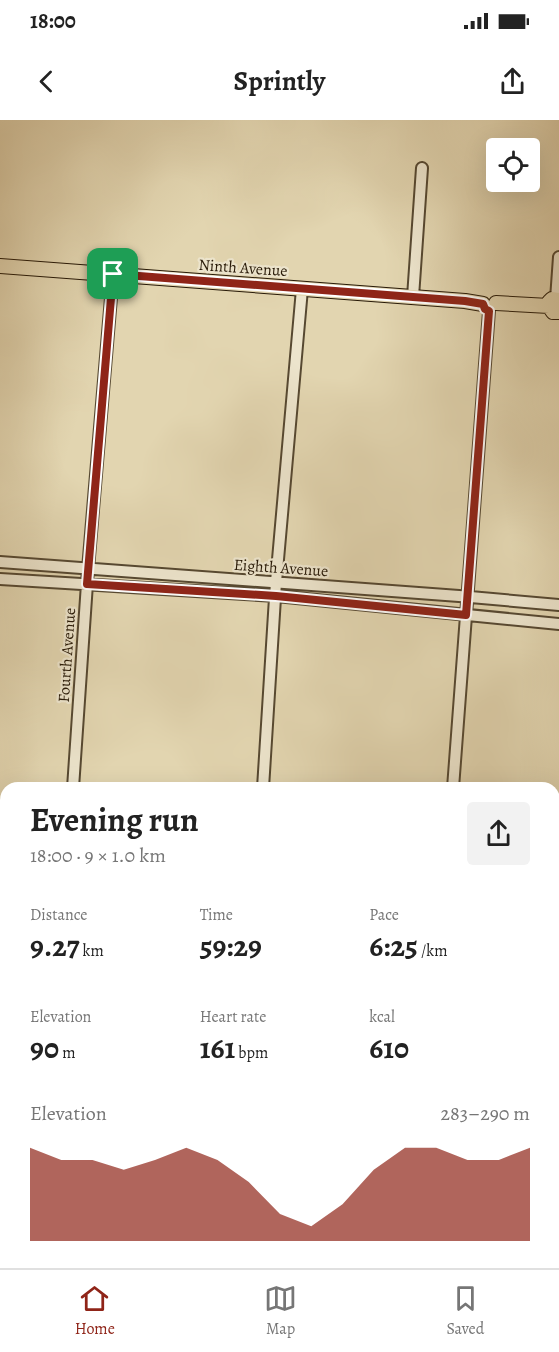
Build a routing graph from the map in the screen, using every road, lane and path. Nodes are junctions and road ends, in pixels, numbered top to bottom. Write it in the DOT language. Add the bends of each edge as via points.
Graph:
graph roads {
  1 [pos="422,168"];
  2 [pos="559,257"];
  3 [pos="0,266"];
  4 [pos="113,274"];
  5 [pos="302,289"];
  6 [pos="413,297"];
  7 [pos="556,304"];
  8 [pos="489,306"];
  9 [pos="0,562"];
  10 [pos="24,564"];
  11 [pos="88,569"];
  12 [pos="157,574"];
  13 [pos="213,578"];
  14 [pos="0,579"];
  15 [pos="23,580"];
  16 [pos="276,582"];
  17 [pos="87,584"];
  18 [pos="156,588"];
  19 [pos="212,592"];
  20 [pos="276,596"];
  21 [pos="467,597"];
  22 [pos="559,605"];
  23 [pos="466,615"];
  24 [pos="559,624"];
  25 [pos="73,782"];
  26 [pos="263,782"];
  27 [pos="453,782"];
  1 -- 6 [label="street"];
  2 -- 7 [label="street"];
  3 -- 4 [label="main road, Ninth Avenue"];
  4 -- 5 [label="main road, Ninth Avenue"];
  4 -- 11 [label="street, Fourth Avenue"];
  5 -- 6 [label="main road, Ninth Avenue"];
  5 -- 16 [label="street"];
  6 -- 8 [label="main road, Ninth Avenue"];
  7 -- 8 [label="main road, Ninth Avenue"];
  8 -- 21 [label="street"];
  9 -- 10 [label="street, Eighth Avenue"];
  10 -- 11 [label="street, Eighth Avenue"];
  10 -- 15 [label="street"];
  11 -- 12 [label="street, Eighth Avenue"];
  11 -- 17 [label="street, Fourth Avenue"];
  12 -- 13 [label="street, Eighth Avenue"];
  12 -- 18 [label="street"];
  13 -- 16 [label="street, Eighth Avenue"];
  13 -- 19 [label="street"];
  14 -- 15 [label="street, Eighth Avenue"];
  15 -- 17 [label="street, Eighth Avenue"];
  16 -- 20 [label="street"];
  16 -- 21 [label="street, Eighth Avenue"];
  17 -- 18 [label="street, Eighth Avenue"];
  17 -- 25 [label="street, Fourth Avenue"];
  18 -- 19 [label="street, Eighth Avenue"];
  19 -- 20 [label="street, Eighth Avenue"];
  20 -- 23 [label="street, Eighth Avenue"];
  20 -- 26 [label="street"];
  21 -- 22 [label="street, Eighth Avenue"];
  21 -- 23 [label="street"];
  23 -- 24 [label="street, Eighth Avenue"];
  23 -- 27 [label="street"];
}
